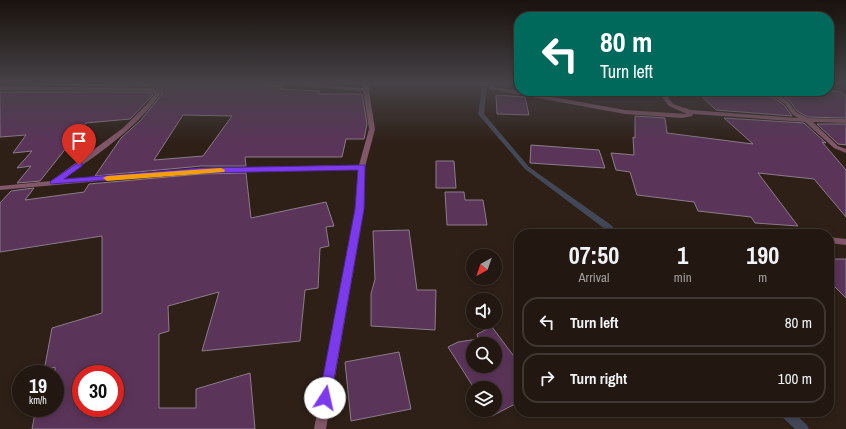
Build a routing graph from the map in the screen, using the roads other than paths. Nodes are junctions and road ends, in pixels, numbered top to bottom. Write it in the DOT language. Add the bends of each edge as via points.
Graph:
graph roads {
  1 [pos="149,104"];
  2 [pos="368,104"];
  3 [pos="581,104"];
  4 [pos="670,104"];
  5 [pos="787,104"];
  6 [pos="690,112"];
  7 [pos="807,120"];
  8 [pos="846,121"];
  9 [pos="846,151"];
  10 [pos="362,167"];
  11 [pos="54,182"];
  12 [pos="0,188"];
  13 [pos="834,241"];
  14 [pos="846,242"];
  15 [pos="320,429"];
  1 -- 11 [label="street" via="143,113 104,147"];
  2 -- 10 [label="street" via="372,129"];
  3 -- 6 [label="street" via="626,112 682,116 690,115"];
  4 -- 6 [label="street"];
  5 -- 7 [label="street" via="794,113"];
  6 -- 7 [label="street"];
  7 -- 8 [label="street"];
  7 -- 9 [label="street" via="836,146"];
  10 -- 11 [label="street" via="201,170"];
  10 -- 15 [label="street" via="360,209"];
  11 -- 12 [label="street"];
  13 -- 14 [label="street"];
}
